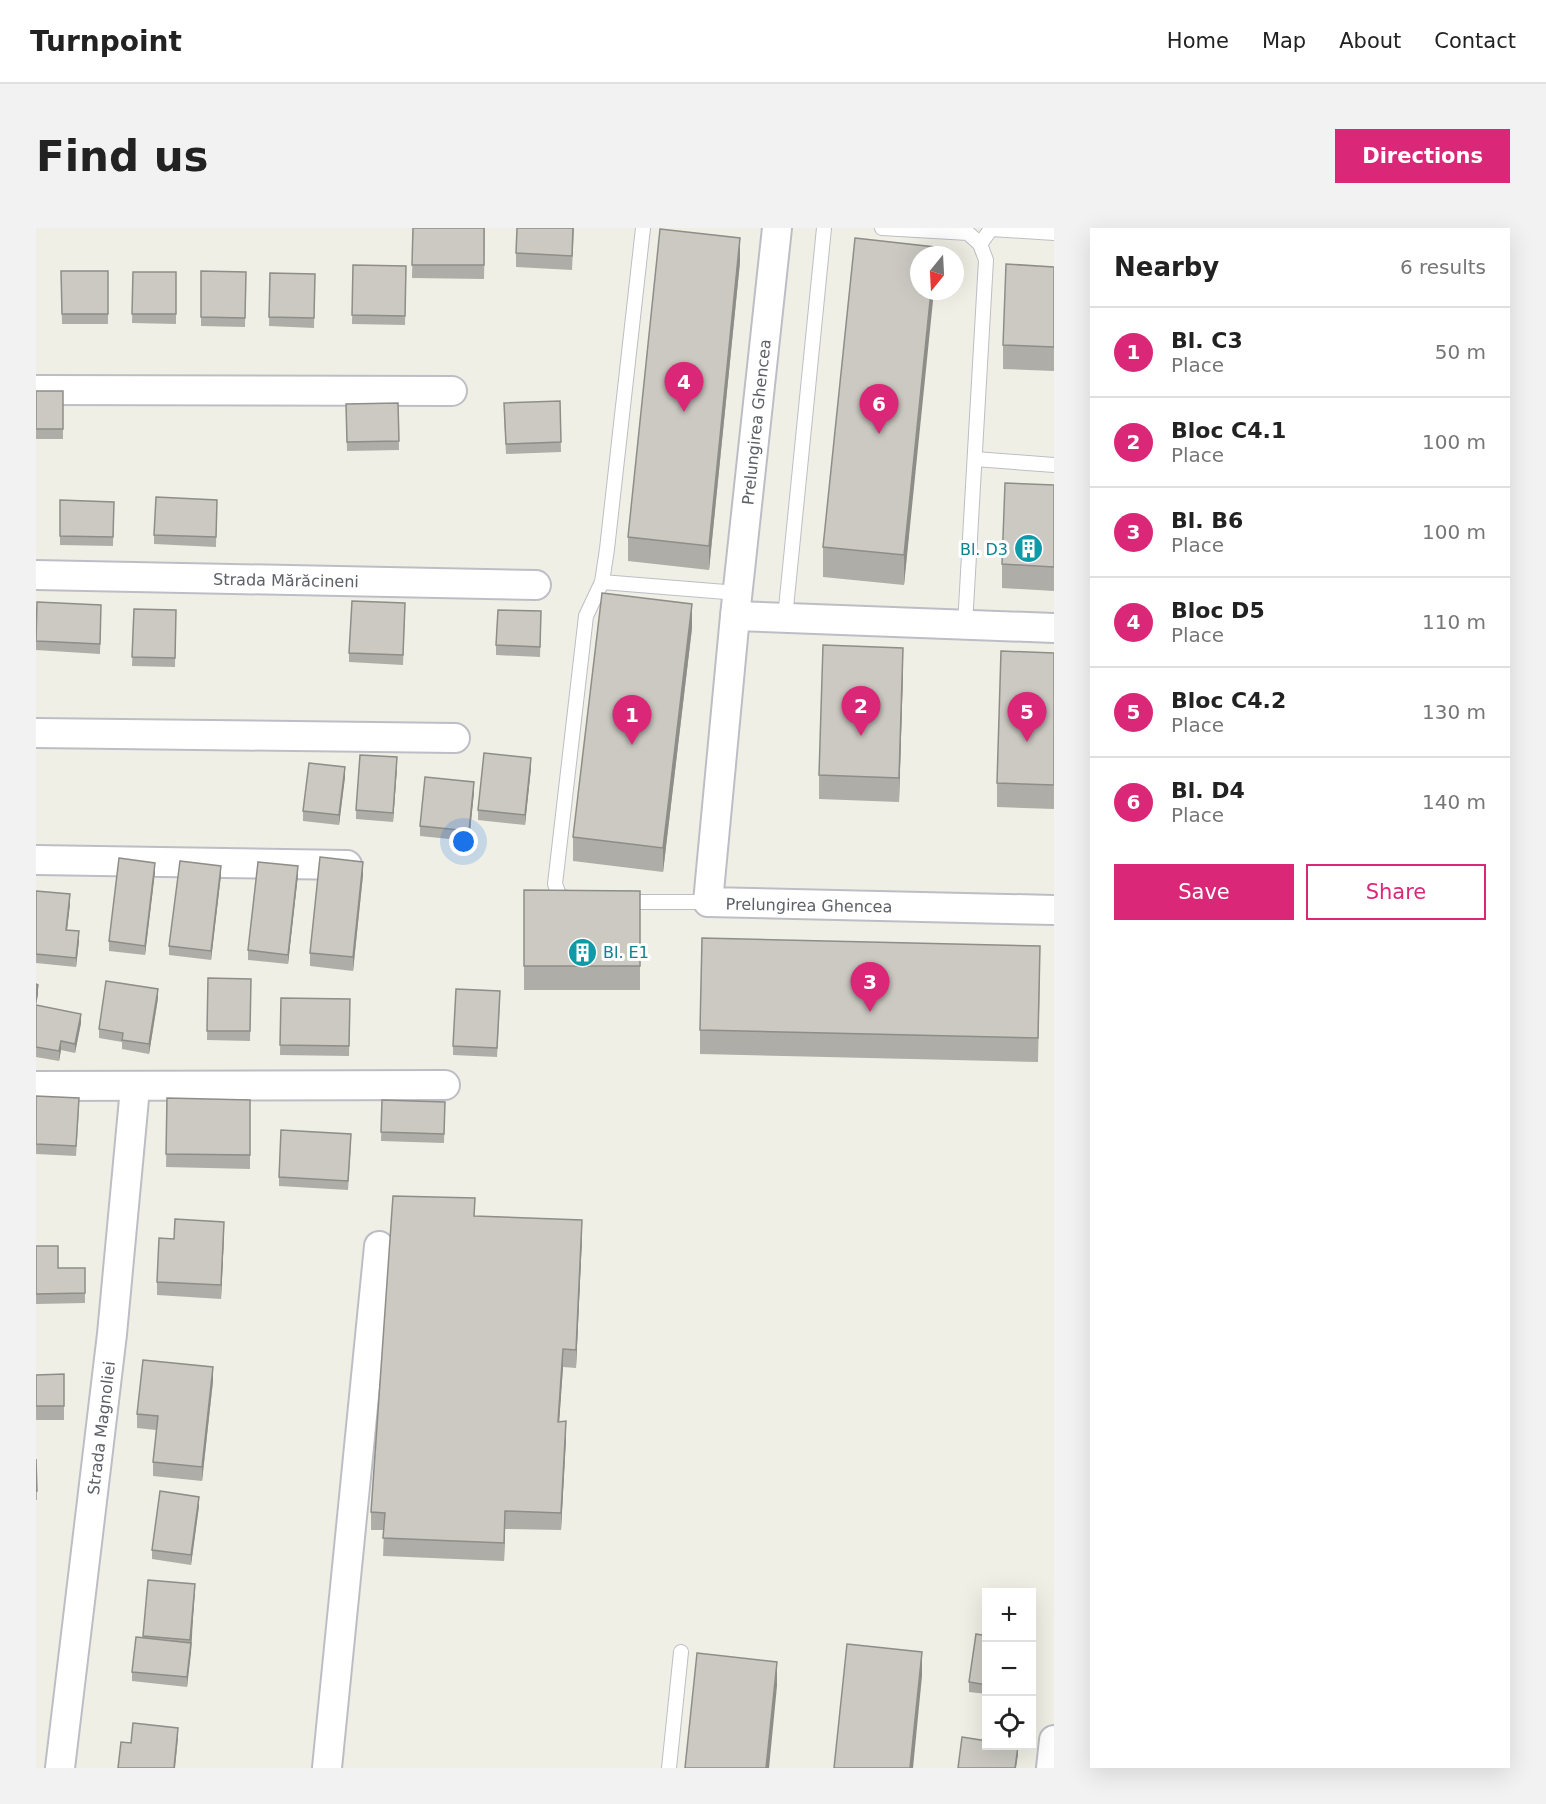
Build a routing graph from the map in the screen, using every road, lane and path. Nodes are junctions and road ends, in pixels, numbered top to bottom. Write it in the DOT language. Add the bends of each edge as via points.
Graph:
graph roads {
  1 [pos="644,228"];
  2 [pos="777,228"];
  3 [pos="824,228"];
  4 [pos="882,228"];
  5 [pos="1054,233"];
  6 [pos="980,244"];
  7 [pos="36,390"];
  8 [pos="452,391"];
  9 [pos="975,459"];
  10 [pos="1054,465"];
  11 [pos="36,575"];
  12 [pos="602,582"];
  13 [pos="536,585"];
  14 [pos="737,604"];
  15 [pos="786,618"];
  16 [pos="965,625"];
  17 [pos="1054,628"];
  18 [pos="36,733"];
  19 [pos="455,738"];
  20 [pos="36,860"];
  21 [pos="347,865"];
  22 [pos="585,901"];
  23 [pos="607,901"];
  24 [pos="708,902"];
  25 [pos="1054,910"];
  26 [pos="445,1085"];
  27 [pos="36,1086"];
  28 [pos="135,1088"];
  29 [pos="379,1246"];
  30 [pos="681,1652"];
  31 [pos="1054,1740"];
  32 [pos="60,1768"];
  33 [pos="327,1768"];
  34 [pos="669,1768"];
  35 [pos="1051,1768"];
  1 -- 12 [label="lane"];
  2 -- 14 [label="street, Prelungirea Ghencea"];
  3 -- 15 [label="lane"];
  4 -- 6 [label="lane" via="968,233"];
  5 -- 6 [label="lane" via="991,229"];
  6 -- 9 [label="lane" via="986,260"];
  7 -- 8 [label="street"];
  9 -- 10 [label="lane"];
  9 -- 16 [label="lane"];
  11 -- 13 [label="street, Strada Mărăcineni"];
  12 -- 14 [label="lane"];
  12 -- 22 [label="lane" via="586,616 555,884 559,895"];
  14 -- 15 [label="street"];
  14 -- 24 [label="street, Prelungirea Ghencea"];
  15 -- 16 [label="street"];
  16 -- 17 [label="street"];
  18 -- 19 [label="street"];
  20 -- 21 [label="street"];
  23 -- 24 [label="lane"];
  24 -- 25 [label="street, Prelungirea Ghencea"];
  26 -- 28 [label="street"];
  27 -- 28 [label="street"];
  28 -- 32 [label="street, Strada Magnoliei" via="112,1334"];
  29 -- 33 [label="street"];
  30 -- 34 [label="lane"];
  31 -- 35 [label="street"];
}
